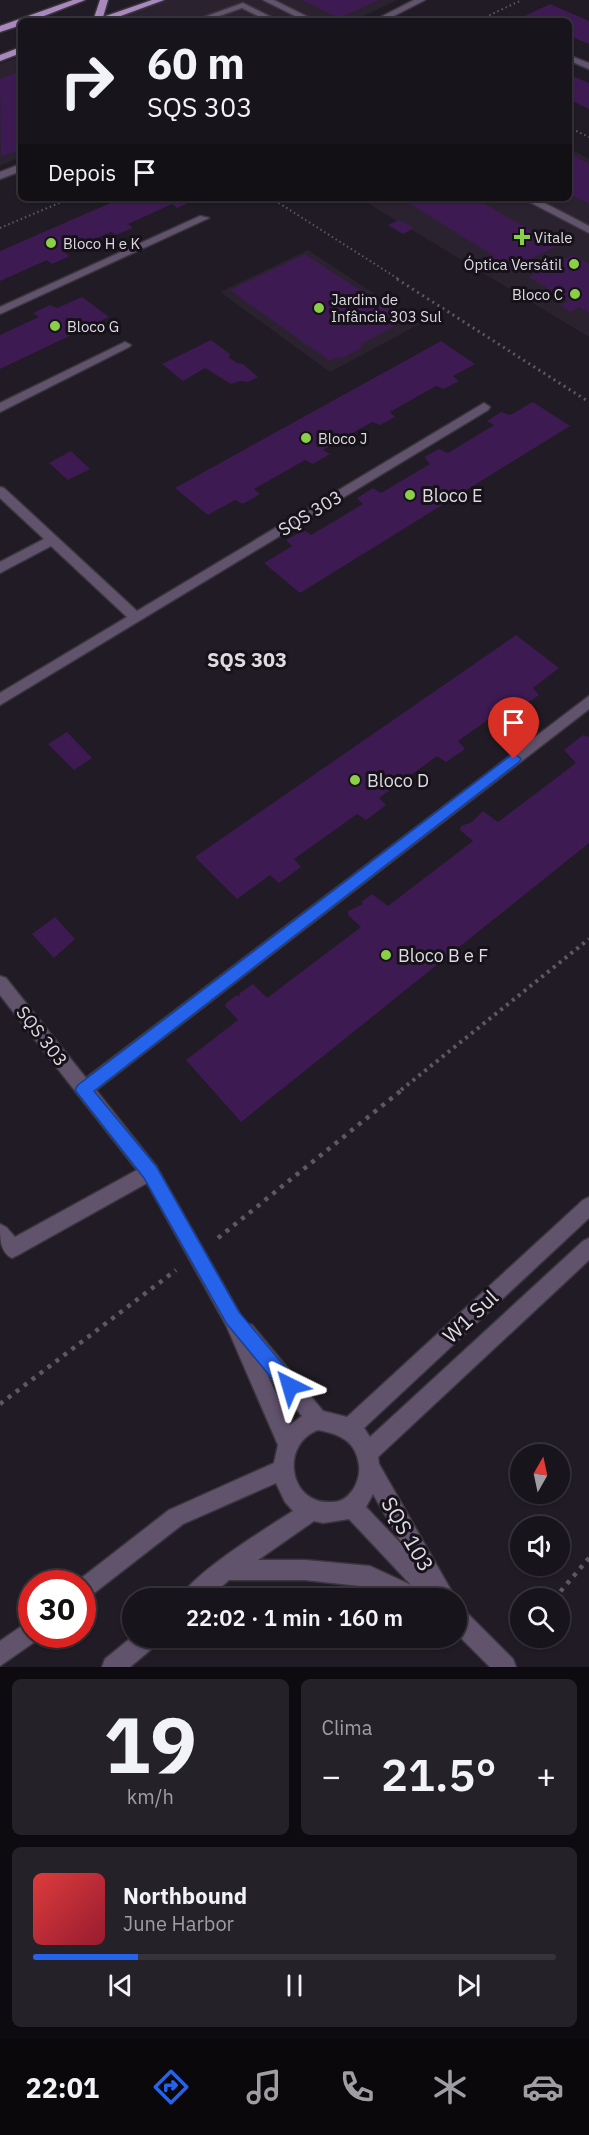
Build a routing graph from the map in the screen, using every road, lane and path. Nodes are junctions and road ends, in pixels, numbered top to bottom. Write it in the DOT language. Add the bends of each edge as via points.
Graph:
graph roads {
  1 [pos="81,0"];
  2 [pos="104,0"];
  3 [pos="160,0"];
  4 [pos="267,0"];
  5 [pos="421,0"];
  6 [pos="522,0"];
  7 [pos="30,18"];
  8 [pos="99,18"];
  9 [pos="107,18"];
  10 [pos="206,18"];
  11 [pos="269,18"];
  12 [pos="306,18"];
  13 [pos="383,18"];
  14 [pos="483,18"];
  15 [pos="18,22"];
  16 [pos="0,29"];
  17 [pos="18,51"];
  18 [pos="0,58"];
  19 [pos="572,59"];
  20 [pos="589,66"];
  21 [pos="572,129"];
  22 [pos="589,137"];
  23 [pos="18,168"];
  24 [pos="0,176"];
  25 [pos="64,201"];
  26 [pos="276,201"];
  27 [pos="533,201"];
  28 [pos="204,218"];
  29 [pos="0,228"];
  30 [pos="589,230"];
  31 [pos="0,311"];
  32 [pos="125,345"];
  33 [pos="589,402"];
  34 [pos="484,407"];
  35 [pos="0,408"];
  36 [pos="0,491"];
  37 [pos="52,540"];
  38 [pos="0,567"];
  39 [pos="136,618"];
  40 [pos="0,700"];
  41 [pos="589,701"];
  42 [pos="589,939"];
  43 [pos="0,983"];
  44 [pos="83,1090"];
  45 [pos="150,1172"];
  46 [pos="589,1206"];
  47 [pos="0,1233"];
  48 [pos="589,1247"];
  49 [pos="197,1254"];
  50 [pos="233,1318"];
  51 [pos="0,1404"];
  52 [pos="318,1420"];
  53 [pos="351,1427"];
  54 [pos="288,1444"];
  55 [pos="369,1461"];
  56 [pos="284,1469"];
  57 [pos="352,1507"];
  58 [pos="310,1511"];
  59 [pos="589,1558"];
  60 [pos="224,1570"];
  61 [pos="96,1579"];
  62 [pos="204,1588"];
  63 [pos="394,1588"];
  64 [pos="428,1588"];
  65 [pos="439,1588"];
  66 [pos="563,1588"];
  67 [pos="467,1629"];
  68 [pos="18,1641"];
  69 [pos="136,1648"];
  70 [pos="0,1655"];
  71 [pos="114,1667"];
  72 [pos="505,1667"];
  1 -- 7 [label="main road"];
  2 -- 8 [label="main road"];
  3 -- 9 [label="main road"];
  4 -- 12 [label="street"];
  5 -- 13 [label="street"];
  6 -- 14 [label="path"];
  10 -- 11 [label="street" via="243,5"];
  15 -- 16 [label="main road"];
  17 -- 18 [label="main road"];
  19 -- 20 [label="street"];
  21 -- 22 [label="path"];
  23 -- 24 [label="street"];
  25 -- 29 [label="path"];
  26 -- 33 [label="path"];
  27 -- 30 [label="street"];
  28 -- 31 [label="street"];
  32 -- 35 [label="street"];
  34 -- 39 [label="street, SQS 303"];
  36 -- 37 [label="street"];
  37 -- 38 [label="street"];
  37 -- 39 [label="street"];
  39 -- 40 [label="street, SQS 303"];
  41 -- 44 [label="street"];
  42 -- 49 [label="path"];
  43 -- 44 [label="street, SQS 303"];
  44 -- 45 [label="street, SQS 303"];
  45 -- 47 [label="street" via="12,1249"];
  45 -- 49 [label="street, SQS 303"];
  46 -- 53 [label="street, W1 Sul"];
  48 -- 55 [label="street, W1 Sul"];
  49 -- 50 [label="street, SQS 303"];
  49 -- 51 [label="path"];
  50 -- 52 [label="street, SQS 303"];
  50 -- 54 [label="street, SQS 303"];
  52 -- 53 [label="street" via="335,1420"];
  52 -- 54 [label="street" via="300,1428"];
  53 -- 55 [label="street" via="361,1439"];
  54 -- 56 [label="street"];
  55 -- 57 [label="street" via="365,1490"];
  55 -- 65 [label="street, SQS 103"];
  56 -- 58 [label="street" via="291,1495"];
  56 -- 61 [label="street" via="176,1517"];
  57 -- 58 [label="street" via="332,1515"];
  57 -- 64 [label="street, SQS 103"];
  58 -- 60 [label="street"];
  59 -- 66 [label="path"];
  60 -- 62 [label="street"];
  60 -- 63 [label="street" via="305,1570 370,1577"];
  67 -- 72 [label="street"];
  68 -- 70 [label="street"];
  69 -- 71 [label="street"];
}
